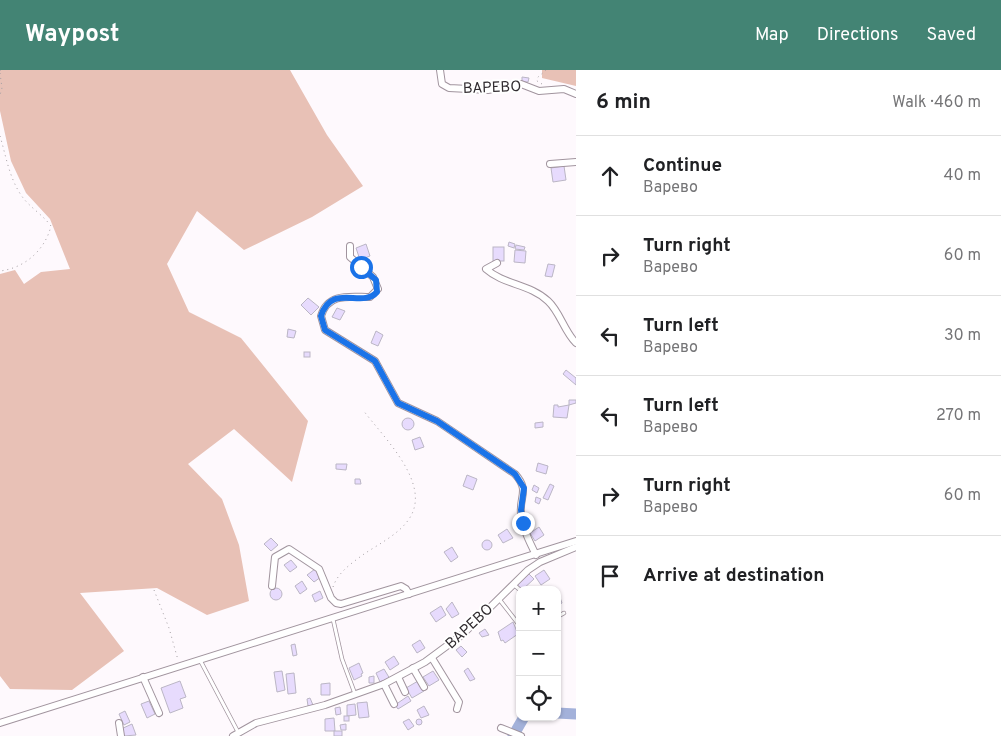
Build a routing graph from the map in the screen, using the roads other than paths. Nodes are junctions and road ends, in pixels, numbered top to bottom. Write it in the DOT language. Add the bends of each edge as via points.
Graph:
graph roads {
  1 [pos="440,70"];
  2 [pos="576,94"];
  3 [pos="576,162"];
  4 [pos="550,164"];
  5 [pos="350,246"];
  6 [pos="496,263"];
  7 [pos="576,343"];
  8 [pos="576,541"];
  9 [pos="576,547"];
  10 [pos="536,555"];
  11 [pos="513,584"];
  12 [pos="272,586"];
  13 [pos="516,587"];
  14 [pos="409,594"];
  15 [pos="498,599"];
  16 [pos="564,613"];
  17 [pos="561,615"];
  18 [pos="333,618"];
  19 [pos="516,621"];
  20 [pos="432,658"];
  21 [pos="200,659"];
  22 [pos="413,668"];
  23 [pos="398,677"];
  24 [pos="143,678"];
  25 [pos="384,684"];
  26 [pos="424,687"];
  27 [pos="405,692"];
  28 [pos="355,695"];
  29 [pos="394,704"];
  30 [pos="457,709"];
  31 [pos="159,713"];
  32 [pos="0,723"];
  33 [pos="119,723"];
  34 [pos="501,728"];
  35 [pos="236,734"];
  36 [pos="121,736"];
  37 [pos="521,736"];
  1 -- 2 [label="street, ВАРЕВО" via="442,84 449,88 488,90 521,84 539,90 564,89"];
  3 -- 4 [label="street"];
  5 -- 10 [label="street" via="350,257 373,277 378,289 370,297 338,297 328,303 321,316 325,330 375,361 398,403 437,421 515,474 523,484 522,516 525,532"];
  6 -- 7 [label="street" via="486,269 496,277 536,292 549,301"];
  8 -- 10 [label="street"];
  9 -- 11 [label="street, ВАРЕВО" via="540,562"];
  10 -- 14 [label="street"];
  11 -- 13 [label="lane"];
  11 -- 15 [label="street, ВАРЕВО"];
  12 -- 14 [label="street" via="275,557 289,549 319,569 334,602 340,604 400,586"];
  14 -- 18 [label="street"];
  15 -- 19 [label="lane"];
  15 -- 20 [label="street, ВАРЕВО" via="463,634"];
  16 -- 17 [label="lane"];
  18 -- 21 [label="street"];
  18 -- 28 [label="lane" via="342,659"];
  20 -- 22 [label="street, ВАРЕВО"];
  20 -- 30 [label="street" via="459,702"];
  21 -- 24 [label="street"];
  21 -- 35 [label="lane"];
  22 -- 23 [label="street, ВАРЕВО"];
  22 -- 26 [label="street"];
  23 -- 25 [label="street, ВАРЕВО"];
  23 -- 27 [label="street"];
  24 -- 31 [label="street"];
  24 -- 32 [label="street"];
  25 -- 28 [label="street, ВАРЕВО"];
  25 -- 29 [label="street"];
  28 -- 35 [label="street, ВАРЕВО" via="256,723"];
  33 -- 36 [label="street"];
  34 -- 37 [label="street"];
}
